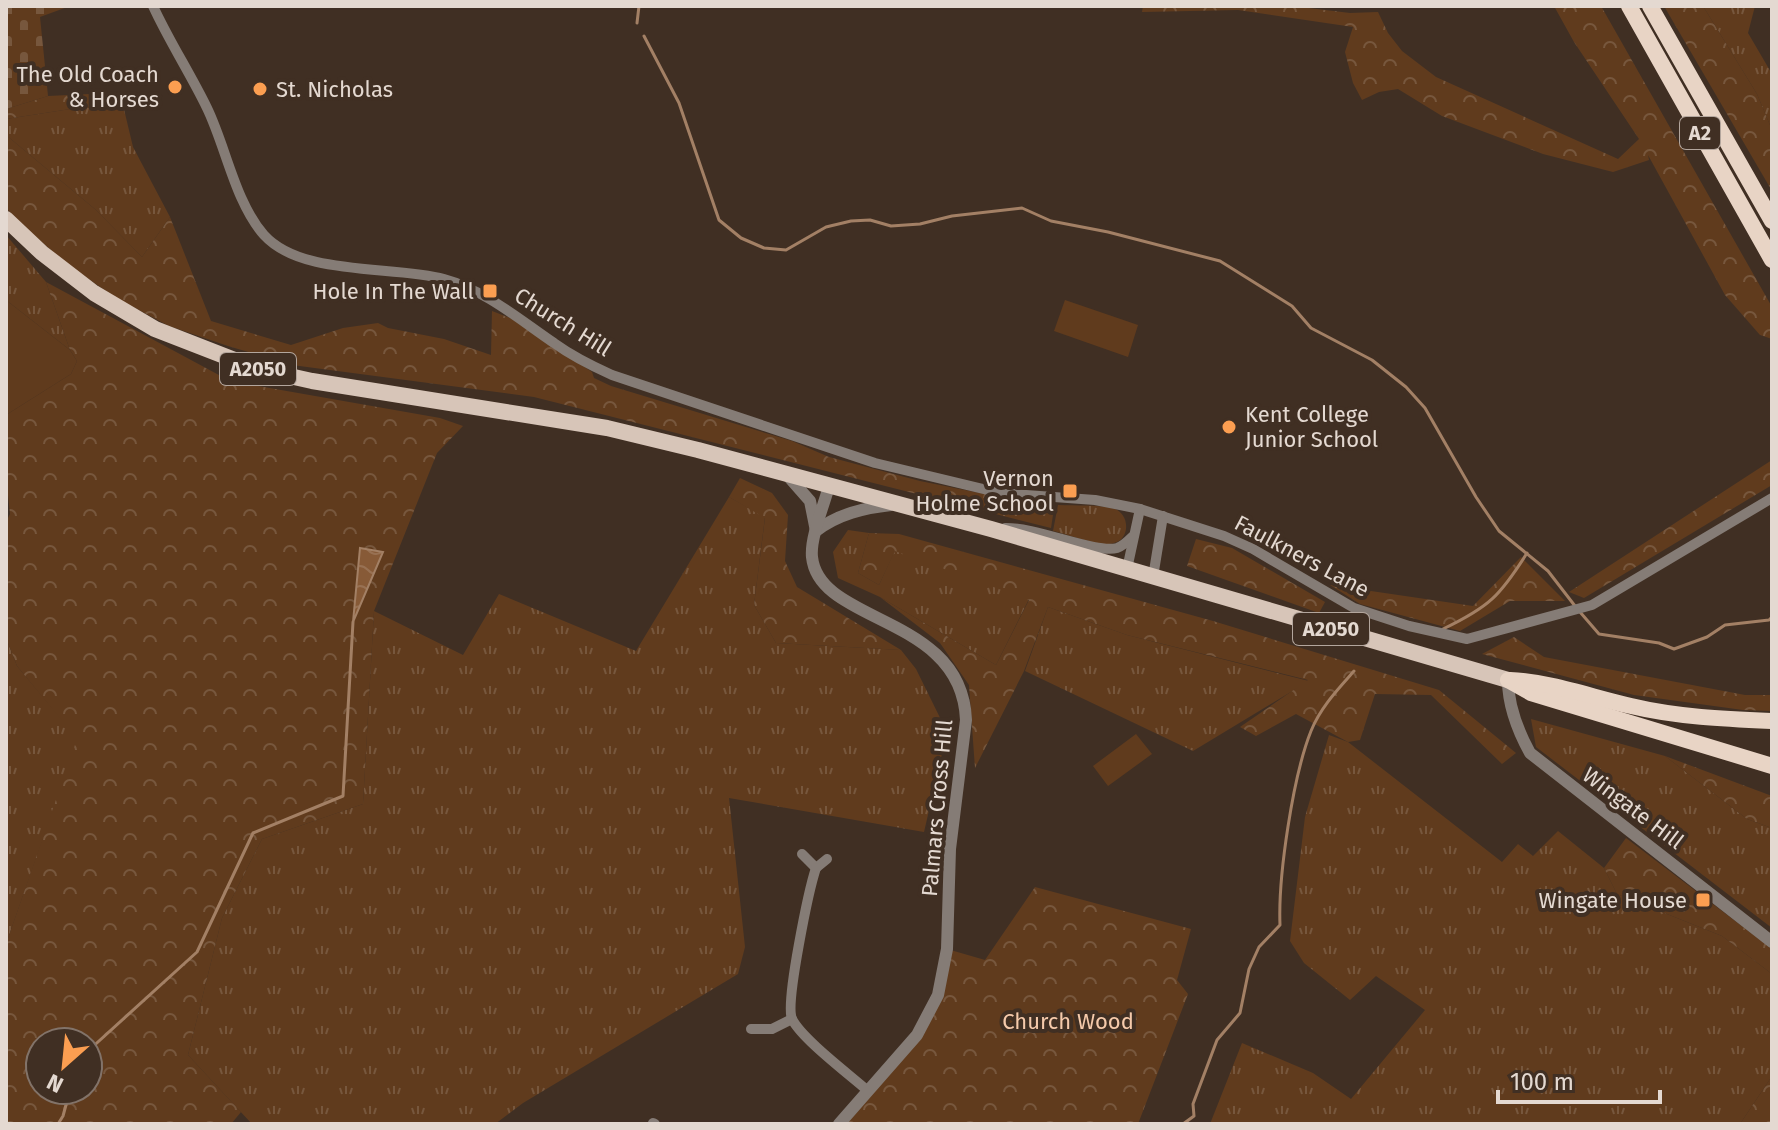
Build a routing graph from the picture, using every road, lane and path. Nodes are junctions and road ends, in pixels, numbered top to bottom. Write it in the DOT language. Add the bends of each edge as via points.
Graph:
graph roads {
  1 [pos="153,6"];
  2 [pos="1629,6"];
  3 [pos="1650,6"];
  4 [pos="6,219"];
  5 [pos="1772,221"];
  6 [pos="1772,260"];
  7 [pos="786,473"];
  8 [pos="829,486"];
  9 [pos="1772,498"];
  10 [pos="898,504"];
  11 [pos="1140,509"];
  12 [pos="1163,516"];
  13 [pos="991,529"];
  14 [pos="816,531"];
  15 [pos="1132,537"];
  16 [pos="1127,569"];
  17 [pos="1153,577"];
  18 [pos="1508,680"];
  19 [pos="1772,721"];
  20 [pos="1772,766"];
  21 [pos="802,854"];
  22 [pos="827,859"];
  23 [pos="816,868"];
  24 [pos="1772,942"];
  25 [pos="792,1019"];
  26 [pos="751,1029"];
  27 [pos="868,1091"];
  28 [pos="839,1124"];
  1 -- 11 [label="street, Church Hill" via="208,110 252,218 276,246 324,263 413,273 461,285 612,375 875,463 1000,493"];
  2 -- 6 [label="highway, A2"];
  3 -- 5 [label="highway, A2"];
  4 -- 7 [label="main road, A2050" via="42,253 118,308 155,329 258,369 607,428"];
  7 -- 8 [label="main road, A2050"];
  7 -- 14 [label="street" via="810,501"];
  8 -- 10 [label="main road, A2050"];
  8 -- 14 [label="street, Palmars Cross Hill"];
  9 -- 12 [label="street, Faulkners Lane" via="1584,607 1467,639 1354,608 1253,549"];
  10 -- 13 [label="main road, A2050"];
  10 -- 14 [label="street" via="865,508"];
  11 -- 12 [label="street, Faulkners Lane"];
  11 -- 15 [label="street"];
  12 -- 17 [label="street"];
  13 -- 15 [label="street" via="1022,528 1109,549"];
  13 -- 16 [label="main road, A2050"];
  14 -- 27 [label="street, Palmars Cross Hill" via="811,553 822,584 943,659 966,704 950,849 945,972 917,1035"];
  15 -- 16 [label="street"];
  16 -- 17 [label="main road, A2050"];
  17 -- 18 [label="main road, A2050"];
  18 -- 19 [label="highway" via="1534,681 1634,707"];
  18 -- 20 [label="highway" via="1531,693"];
  18 -- 24 [label="street, Wingate Hill" via="1517,725 1530,753"];
  21 -- 23 [label="street"];
  22 -- 23 [label="street"];
  23 -- 25 [label="street" via="791,997"];
  25 -- 26 [label="street" via="772,1029"];
  25 -- 27 [label="street"];
  27 -- 28 [label="street, Palmars Cross Hill"];
}
